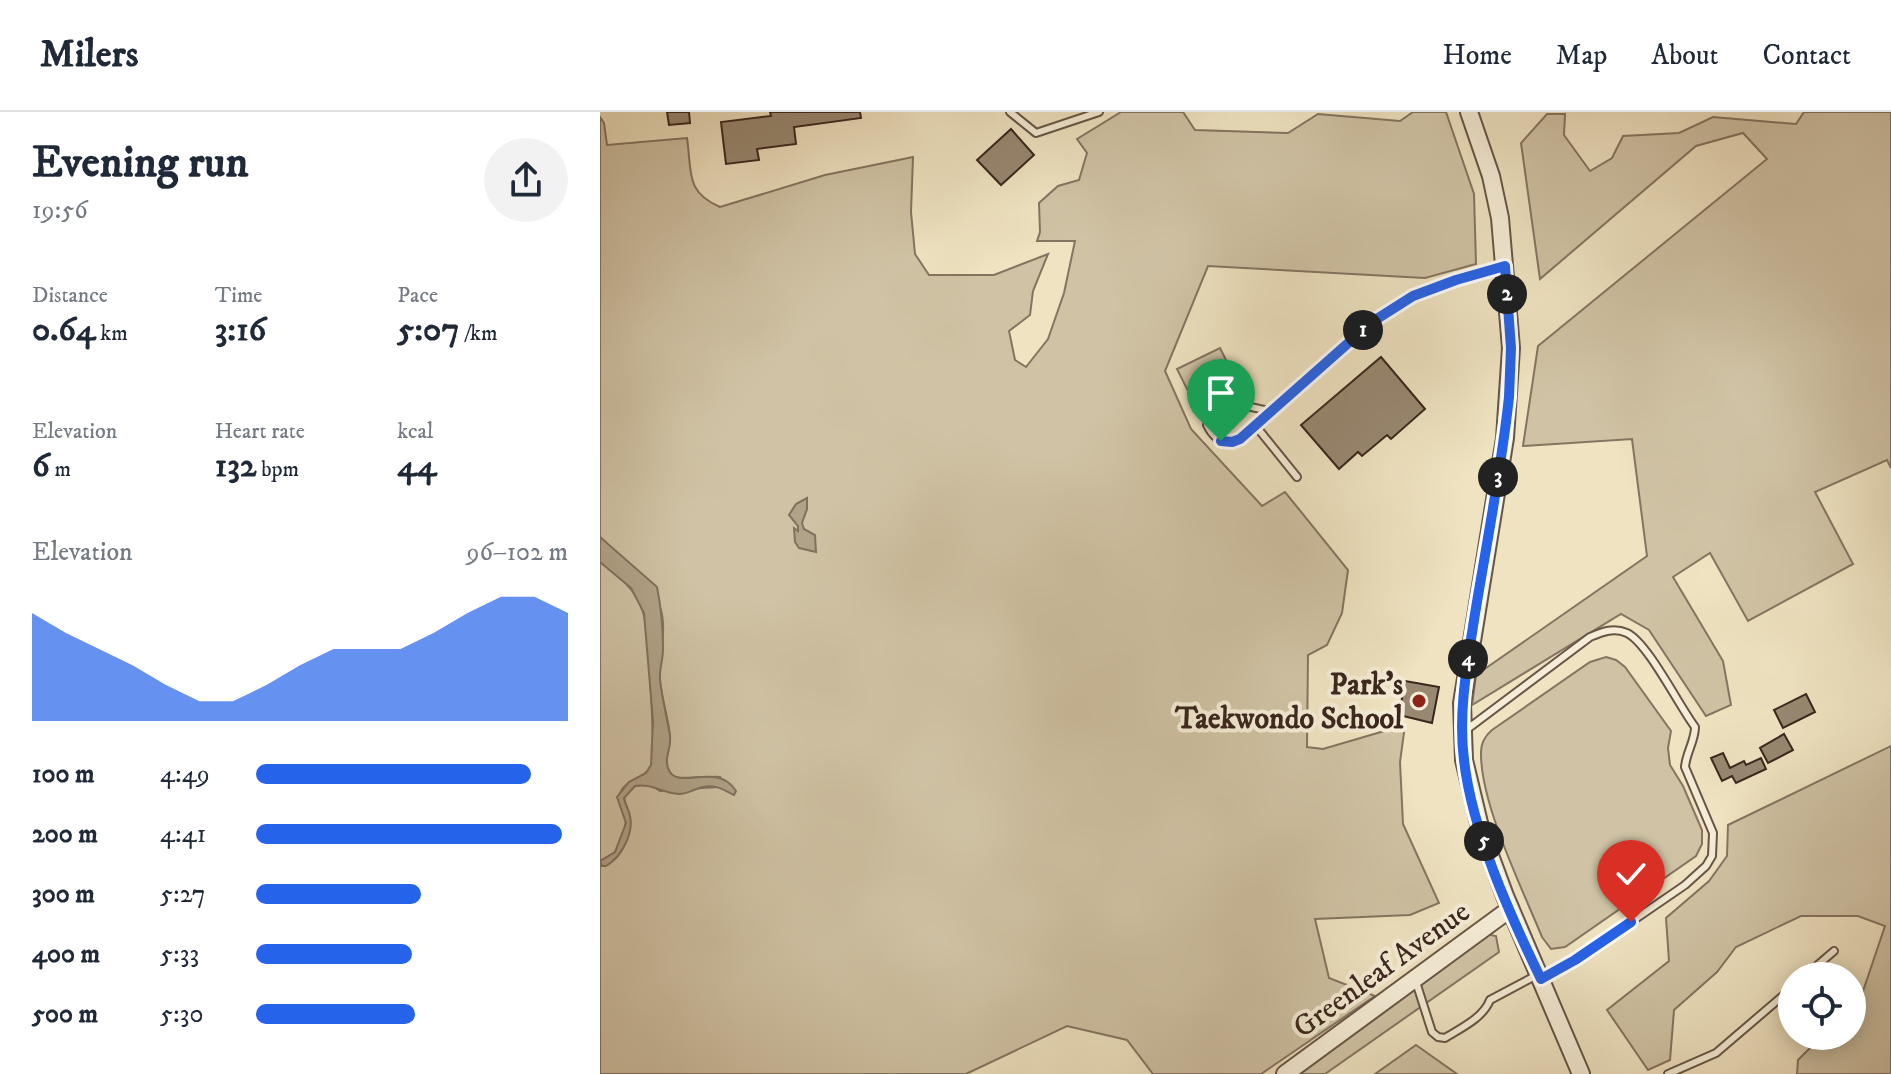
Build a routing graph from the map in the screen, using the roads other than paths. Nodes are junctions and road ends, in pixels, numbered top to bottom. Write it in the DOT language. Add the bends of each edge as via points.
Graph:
graph roads {
  1 [pos="1010,112"];
  2 [pos="1099,112"];
  3 [pos="1473,116"];
  4 [pos="1505,266"];
  5 [pos="1270,411"];
  6 [pos="1255,425"];
  7 [pos="1297,477"];
  8 [pos="1462,732"];
  9 [pos="1510,909"];
  10 [pos="1834,951"];
  11 [pos="1821,962"];
  12 [pos="1540,976"];
  13 [pos="1415,978"];
  14 [pos="1778,1000"];
  15 [pos="1285,1074"];
  16 [pos="1581,1074"];
  17 [pos="1668,1074"];
  1 -- 2 [label="lane" via="1036,133"];
  3 -- 4 [label="street" via="1500,218"];
  4 -- 5 [label="lane" via="1413,296 1372,322"];
  4 -- 8 [label="street" via="1509,397 1462,703"];
  5 -- 6 [label="lane"];
  5 -- 6 [label="lane" via="1220,405 1207,425 1212,435 1232,442"];
  6 -- 7 [label="lane"];
  8 -- 9 [label="street" via="1469,790"];
  8 -- 12 [label="lane" via="1605,630 1625,632 1641,646 1695,727 1685,767 1713,833 1706,866 1575,960"];
  9 -- 12 [label="street"];
  9 -- 13 [label="street, Greenleaf Avenue"];
  10 -- 11 [label="lane"];
  12 -- 13 [label="lane" via="1490,1000 1474,1020 1445,1038 1432,1032"];
  12 -- 16 [label="street"];
  13 -- 15 [label="street, Greenleaf Avenue"];
  14 -- 17 [label="lane" via="1716,1053"];
}
